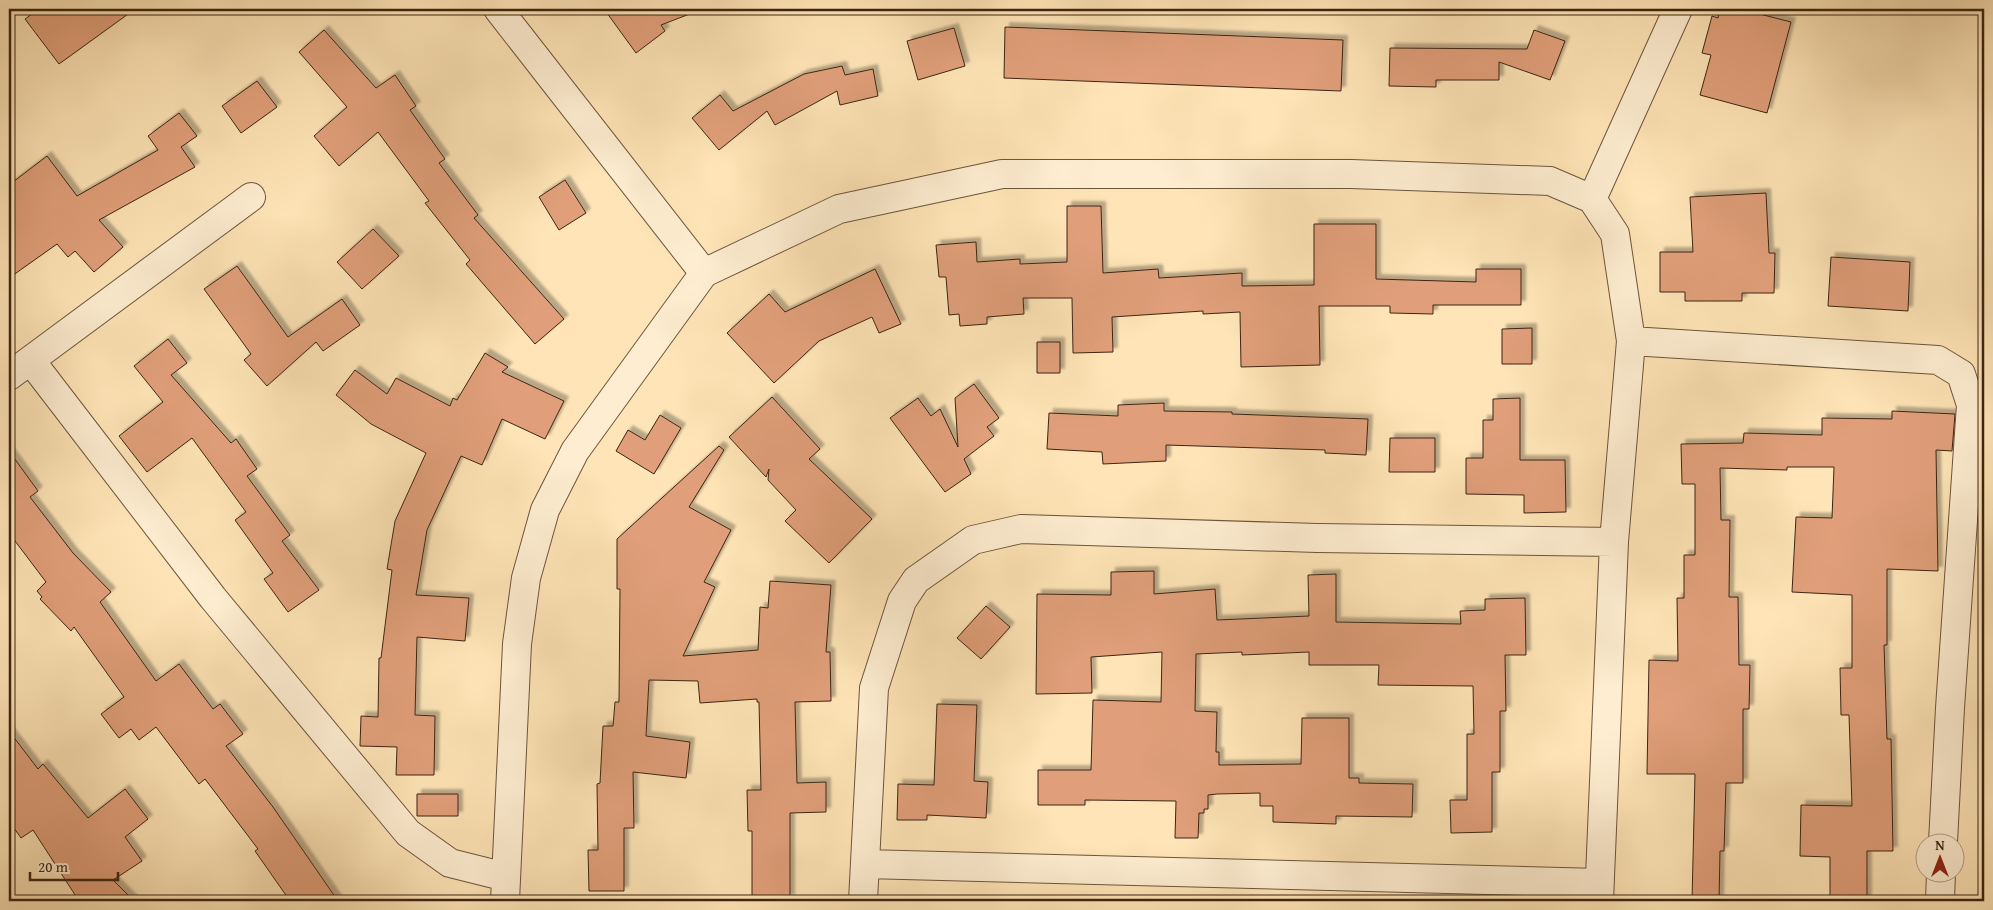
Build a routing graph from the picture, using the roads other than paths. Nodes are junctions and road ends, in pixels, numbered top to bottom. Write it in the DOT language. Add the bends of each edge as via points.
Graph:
graph roads {
  1 [pos="498,9"];
  2 [pos="1678,9"];
  3 [pos="251,197"];
  4 [pos="1592,200"];
  5 [pos="704,273"];
  6 [pos="1631,341"];
  7 [pos="31,361"];
  8 [pos="1973,374"];
  9 [pos="9,376"];
  10 [pos="1614,542"];
  11 [pos="1943,832"];
  12 [pos="865,864"];
  13 [pos="1941,882"];
  14 [pos="505,889"];
  15 [pos="1599,892"];
  16 [pos="863,901"];
  17 [pos="1940,901"];
  1 -- 5 [label="street"];
  2 -- 4 [label="street"];
  3 -- 7 [label="street"];
  4 -- 5 [label="street" via="1550,181 1351,174 1002,174 839,209"];
  4 -- 6 [label="street" via="1614,234"];
  5 -- 14 [label="street" via="575,451 545,510 526,578 516,644"];
  6 -- 8 [label="street" via="1938,360"];
  6 -- 10 [label="street"];
  7 -- 9 [label="street"];
  7 -- 14 [label="street" via="213,598 408,833 450,863"];
  8 -- 11 [label="street"];
  10 -- 12 [label="street" via="1317,538 1021,529 974,540 916,580 902,601 874,688"];
  10 -- 15 [label="street"];
  12 -- 15 [label="street"];
  12 -- 16 [label="street"];
  13 -- 17 [label="street"];
}
